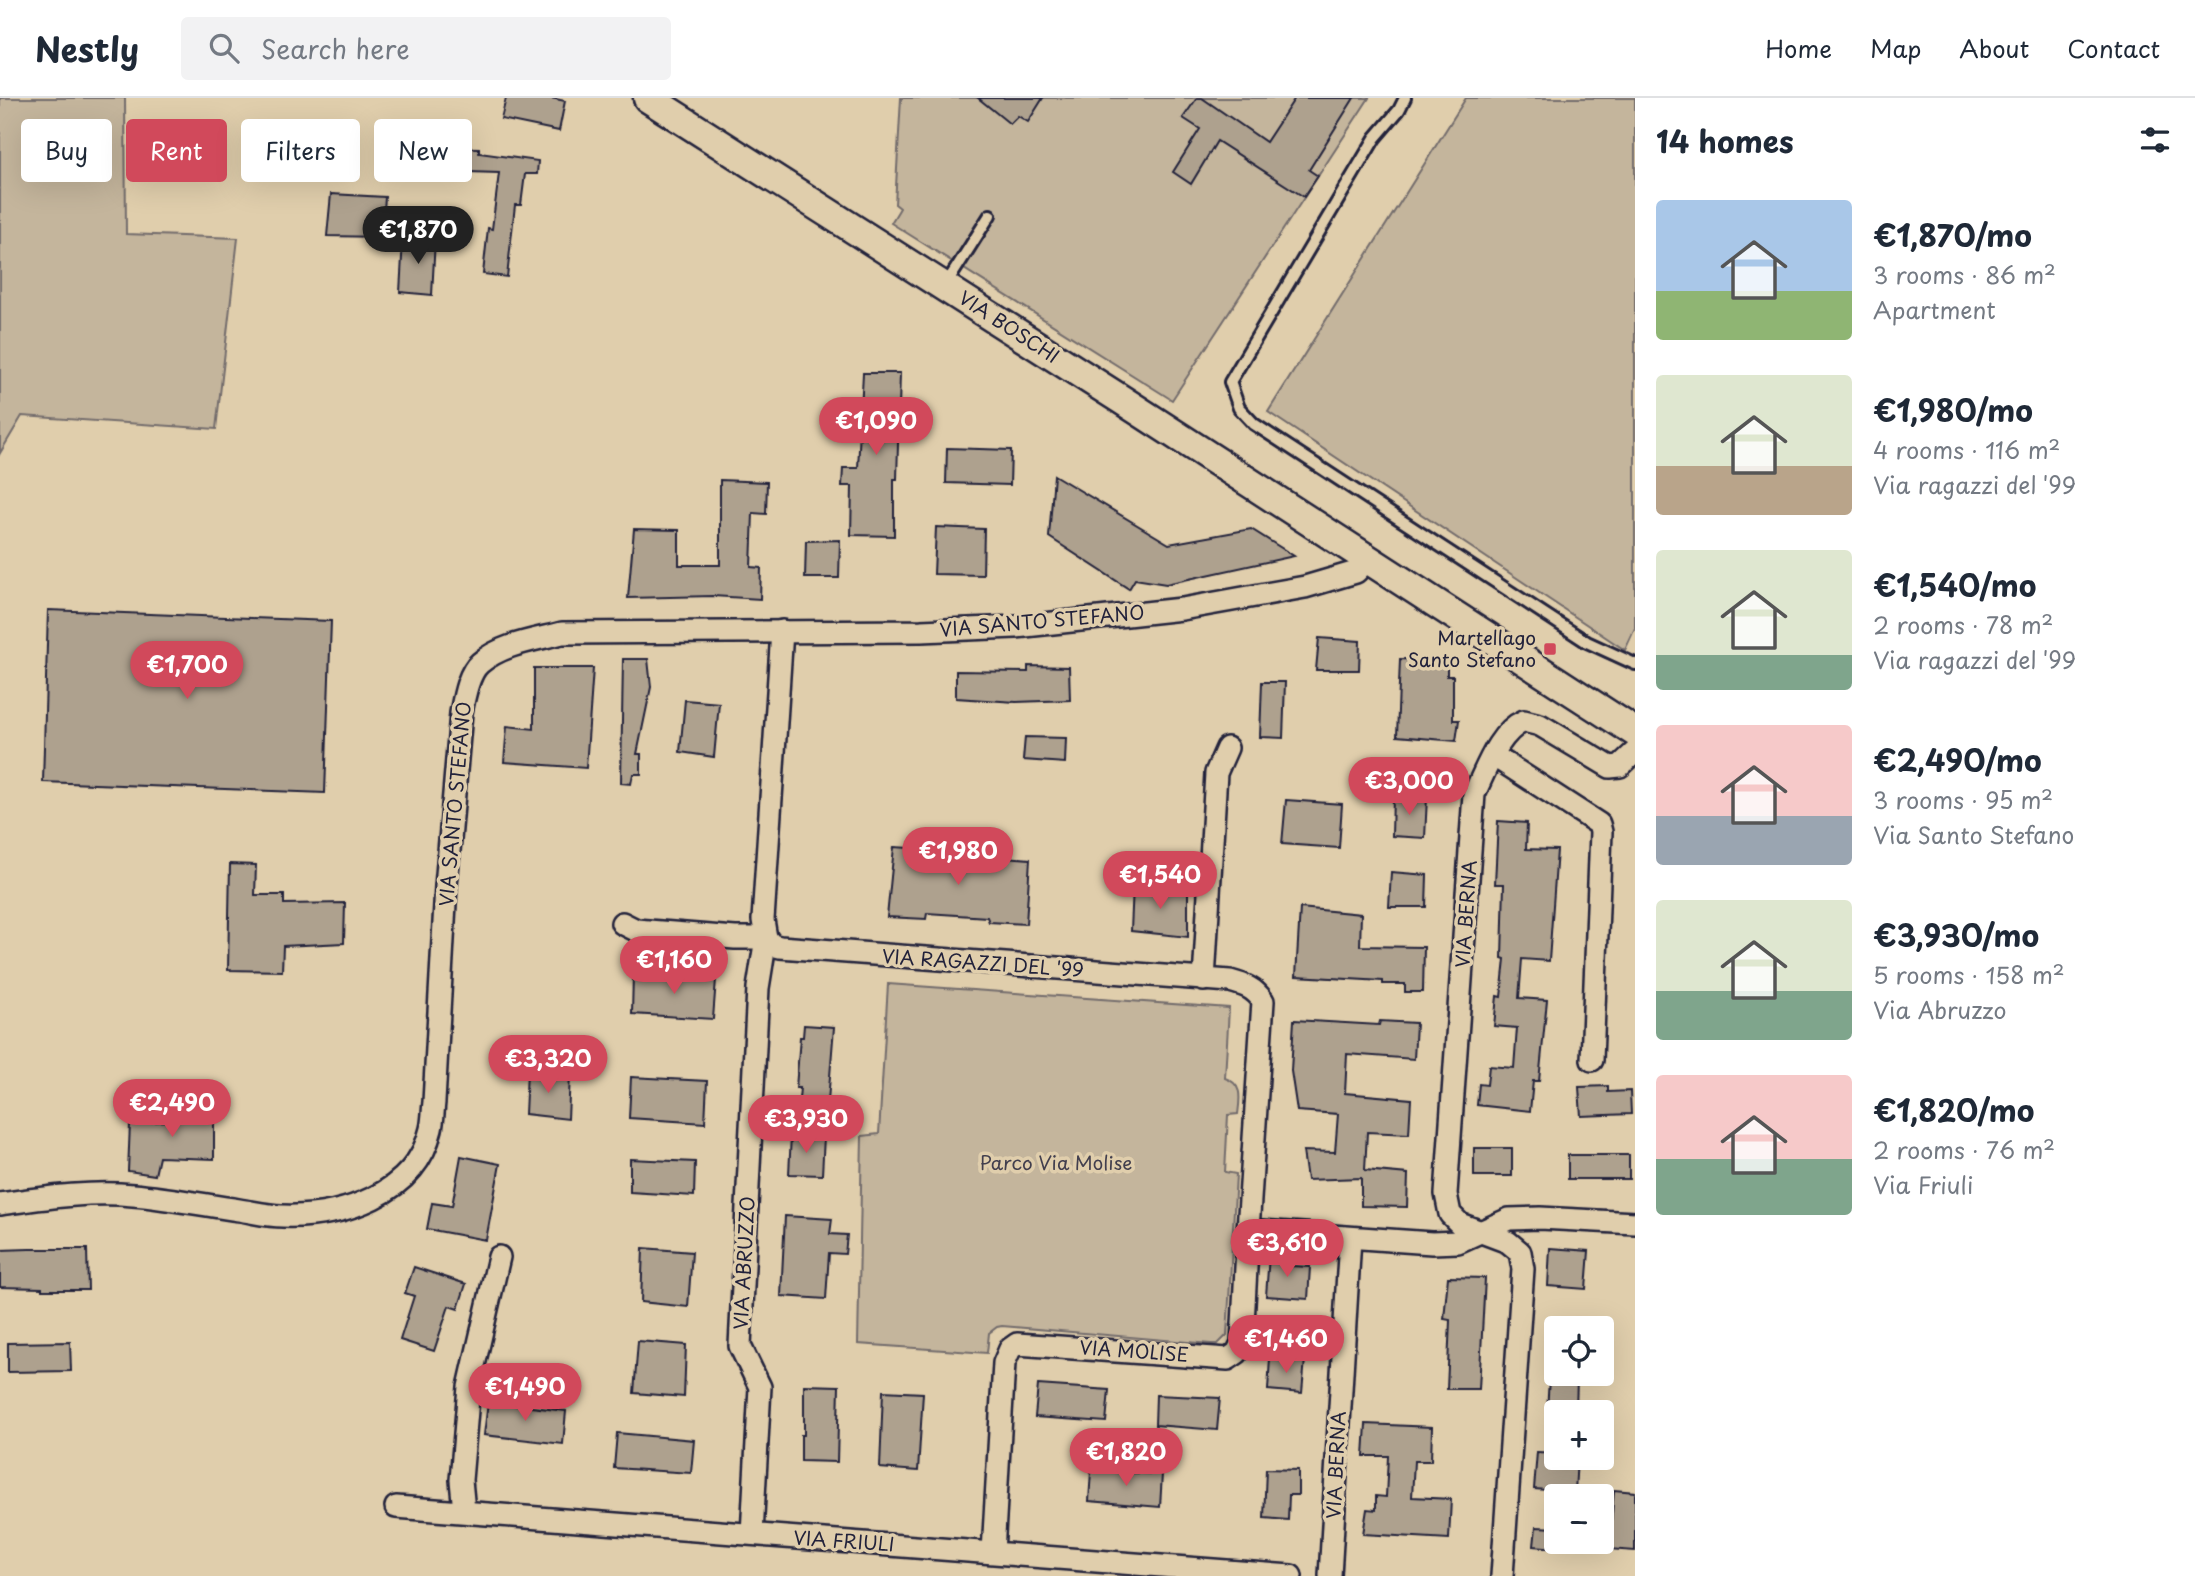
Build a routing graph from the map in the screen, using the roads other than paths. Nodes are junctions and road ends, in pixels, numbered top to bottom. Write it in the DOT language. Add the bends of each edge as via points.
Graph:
graph roads {
  1 [pos="648,98"];
  2 [pos="1405,98"];
  3 [pos="990,215"];
  4 [pos="945,286"];
  5 [pos="1367,560"];
  6 [pos="782,631"];
  7 [pos="1635,664"];
  8 [pos="1635,732"];
  9 [pos="1227,748"];
  10 [pos="1635,752"];
  11 [pos="1494,756"];
  12 [pos="622,923"];
  13 [pos="766,938"];
  14 [pos="1204,980"];
  15 [pos="1592,1060"];
  16 [pos="0,1204"];
  17 [pos="1635,1223"];
  18 [pos="1248,1230"];
  19 [pos="1483,1231"];
  20 [pos="1350,1238"];
  21 [pos="499,1257"];
  22 [pos="396,1507"];
  23 [pos="464,1511"];
  24 [pos="752,1534"];
  25 [pos="993,1552"];
  26 [pos="1291,1576"];
  27 [pos="1330,1576"];
  28 [pos="1502,1576"];
  1 -- 4 [label="main road, VIA BOSCHI"];
  2 -- 7 [label="lane" via="1375,138 1230,382 1239,408 1254,424 1587,642"];
  3 -- 4 [label="lane"];
  4 -- 5 [label="main road, VIA BOSCHI"];
  5 -- 6 [label="street, VIA SANTO STEFANO" via="1356,572 1306,587 1182,609 1016,627"];
  5 -- 8 [label="main road, VIA BOSCHI"];
  6 -- 13 [label="street" via="763,920"];
  6 -- 16 [label="street, VIA SANTO STEFANO" via="562,634 512,646 479,663 467,686 461,713 430,1131 420,1154 394,1186 376,1198 313,1215 280,1216 121,1194"];
  9 -- 14 [label="street" via="1216,773"];
  10 -- 11 [label="street, VIA BERNA" via="1620,766 1610,767 1540,725 1524,721 1509,731"];
  11 -- 15 [label="street" via="1599,824"];
  11 -- 19 [label="street, VIA BERNA" via="1474,794 1446,1194 1450,1214 1460,1224"];
  12 -- 13 [label="street, VIA RAGAZZI DEL '99" via="636,930"];
  13 -- 14 [label="street, VIA RAGAZZI DEL '99" via="780,947"];
  13 -- 24 [label="street, VIA ABRUZZO" via="758,988 740,1346 760,1387"];
  14 -- 18 [label="street, VIA RAGAZZI DEL '99" via="1248,986 1263,1001"];
  17 -- 19 [label="street" via="1509,1219"];
  18 -- 20 [label="street"];
  18 -- 25 [label="street, VIA MOLISE" via="1241,1343 1228,1359 1029,1343 1010,1349 1004,1363"];
  19 -- 20 [label="street" via="1458,1242"];
  19 -- 28 [label="street, VIA BERNA" via="1520,1252 1523,1269"];
  20 -- 27 [label="street, VIA BERNA"];
  21 -- 23 [label="street" via="469,1387 461,1480"];
  22 -- 23 [label="street, VIA FRIULI"];
  23 -- 24 [label="street, VIA FRIULI"];
  24 -- 25 [label="street, VIA FRIULI"];
  25 -- 26 [label="street, VIA FRIULI"];
}
